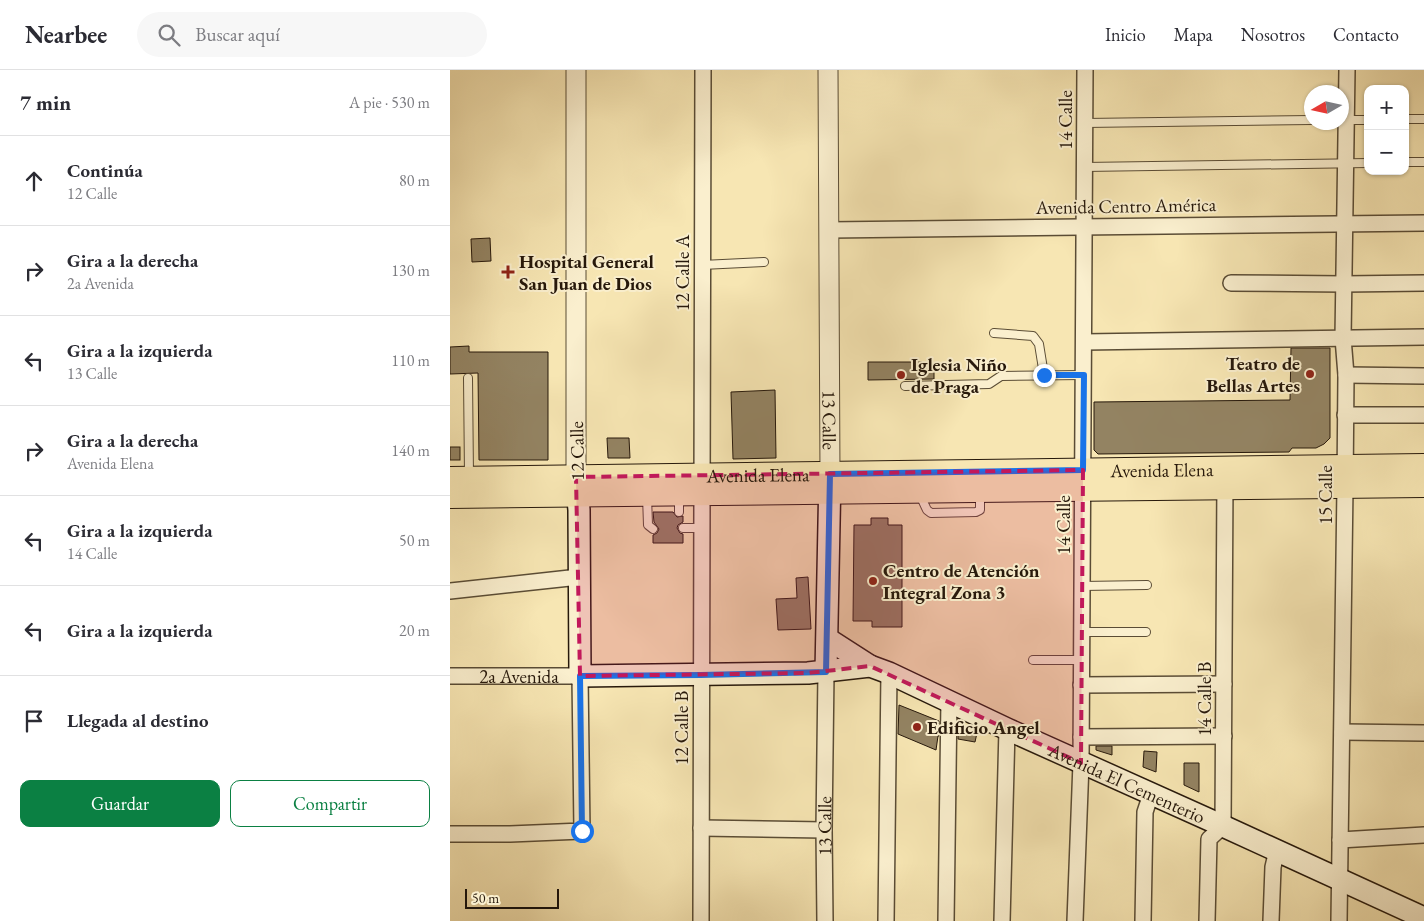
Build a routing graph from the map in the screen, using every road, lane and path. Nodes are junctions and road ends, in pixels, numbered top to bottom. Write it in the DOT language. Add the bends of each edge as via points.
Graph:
graph roads {
  1 [pos="576,70"];
  2 [pos="703,70"];
  3 [pos="828,70"];
  4 [pos="1085,70"];
  5 [pos="1347,70"];
  6 [pos="1346,85"];
  7 [pos="1409,119"];
  8 [pos="1424,119"];
  9 [pos="1304,120"];
  10 [pos="1349,120"];
  11 [pos="1364,120"];
  12 [pos="1084,123"];
  13 [pos="1344,130"];
  14 [pos="1409,162"];
  15 [pos="1424,162"];
  16 [pos="1346,163"];
  17 [pos="1364,163"];
  18 [pos="1084,167"];
  19 [pos="1345,223"];
  20 [pos="1424,223"];
  21 [pos="1084,226"];
  22 [pos="829,230"];
  23 [pos="764,262"];
  24 [pos="702,265"];
  25 [pos="1424,282"];
  26 [pos="1231,283"];
  27 [pos="1344,284"];
  28 [pos="994,332"];
  29 [pos="1424,337"];
  30 [pos="1343,338"];
  31 [pos="1084,342"];
  32 [pos="1044,375"];
  33 [pos="1084,375"];
  34 [pos="1346,375"];
  35 [pos="1424,376"];
  36 [pos="468,378"];
  37 [pos="905,386"];
  38 [pos="1345,415"];
  39 [pos="1424,415"];
  40 [pos="1424,466"];
  41 [pos="1345,477"];
  42 [pos="459,478"];
  43 [pos="1225,479"];
  44 [pos="1083,480"];
  45 [pos="830,483"];
  46 [pos="1424,485"];
  47 [pos="577,486"];
  48 [pos="690,493"];
  49 [pos="647,494"];
  50 [pos="450,496"];
  51 [pos="683,528"];
  52 [pos="701,528"];
  53 [pos="653,529"];
  54 [pos="579,577"];
  55 [pos="1147,585"];
  56 [pos="1082,586"];
  57 [pos="450,591"];
  58 [pos="1082,632"];
  59 [pos="1146,632"];
  60 [pos="828,640"];
  61 [pos="1033,660"];
  62 [pos="1081,660"];
  63 [pos="880,670"];
  64 [pos="826,672"];
  65 [pos="701,675"];
  66 [pos="450,676"];
  67 [pos="580,676"];
  68 [pos="1224,684"];
  69 [pos="1081,685"];
  70 [pos="949,700"];
  71 [pos="1007,729"];
  72 [pos="1342,732"];
  73 [pos="1424,732"];
  74 [pos="1224,736"];
  75 [pos="1081,737"];
  76 [pos="1081,762"];
  77 [pos="1151,794"];
  78 [pos="1223,826"];
  79 [pos="701,828"];
  80 [pos="824,830"];
  81 [pos="450,834"];
  82 [pos="1424,835"];
  83 [pos="1340,840"];
  84 [pos="1277,850"];
  85 [pos="1339,878"];
  86 [pos="1414,917"];
  87 [pos="701,921"];
  88 [pos="824,921"];
  89 [pos="886,921"];
  90 [pos="946,921"];
  91 [pos="1002,921"];
  92 [pos="1075,921"];
  93 [pos="1143,921"];
  94 [pos="1207,921"];
  95 [pos="1272,921"];
  96 [pos="1339,921"];
  1 -- 47 [label="street, 12 Calle"];
  2 -- 24 [label="street, 12 Calle A"];
  3 -- 22 [label="street, 13 Calle"];
  4 -- 12 [label="street, 14 Calle"];
  5 -- 6 [label="street, 15 Calle"];
  7 -- 8 [label="lane"];
  9 -- 12 [label="lane"];
  10 -- 11 [label="lane"];
  12 -- 18 [label="street, 14 Calle"];
  13 -- 16 [label="street, 15 Calle"];
  14 -- 15 [label="lane"];
  16 -- 17 [label="lane"];
  16 -- 18 [label="lane"];
  16 -- 19 [label="street, 15 Calle"];
  18 -- 21 [label="street, 14 Calle"];
  19 -- 20 [label="street, Avenida Centro América"];
  19 -- 21 [label="street, Avenida Centro América"];
  19 -- 27 [label="street, 15 Calle"];
  21 -- 22 [label="street, Avenida Centro América"];
  21 -- 31 [label="street, 14 Calle"];
  22 -- 45 [label="street, 13 Calle"];
  23 -- 24 [label="lane"];
  24 -- 48 [label="street, 12 Calle A"];
  25 -- 27 [label="street"];
  26 -- 27 [label="street"];
  27 -- 30 [label="street, 15 Calle"];
  28 -- 32 [label="lane" via="1033,336 1040,344"];
  29 -- 30 [label="street"];
  30 -- 31 [label="street"];
  30 -- 34 [label="street, 15 Calle"];
  31 -- 33 [label="street, 14 Calle"];
  32 -- 33 [label="lane"];
  32 -- 37 [label="lane" via="1001,376 989,384"];
  33 -- 44 [label="street, 14 Calle"];
  34 -- 35 [label="street"];
  34 -- 38 [label="street, 15 Calle"];
  36 -- 42 [label="lane" via="470,457"];
  38 -- 39 [label="street"];
  38 -- 41 [label="street, 15 Calle"];
  40 -- 41 [label="main road, Avenida Elena"];
  41 -- 43 [label="main road, Avenida Elena"];
  41 -- 46 [label="main road, Avenida Elena"];
  41 -- 72 [label="street, 15 Calle"];
  42 -- 47 [label="main road, Avenida Elena"];
  43 -- 44 [label="main road, Avenida Elena"];
  43 -- 68 [label="street, 14 Calle B"];
  44 -- 45 [label="main road, Avenida Elena"];
  44 -- 45 [label="main road, Avenida Elena" via="980,491 918,491"];
  44 -- 56 [label="street, 14 Calle"];
  45 -- 48 [label="main road, Avenida Elena"];
  45 -- 60 [label="main road, 13 Calle"];
  47 -- 48 [label="main road, Avenida Elena"];
  47 -- 49 [label="main road, Avenida Elena"];
  47 -- 50 [label="main road, Avenida Elena"];
  47 -- 54 [label="main road, 12 Calle"];
  48 -- 49 [label="main road, Avenida Elena"];
  48 -- 52 [label="street, 12 Calle B"];
  49 -- 53 [label="lane" via="648,525"];
  51 -- 52 [label="lane"];
  52 -- 65 [label="street, 12 Calle B"];
  54 -- 57 [label="street"];
  54 -- 67 [label="main road, 12 Calle"];
  55 -- 56 [label="lane"];
  56 -- 58 [label="street, 14 Calle"];
  58 -- 59 [label="lane"];
  58 -- 62 [label="street, 14 Calle"];
  60 -- 63 [label="main road, Avenida El Cementerio"];
  60 -- 64 [label="main road, 13 Calle"];
  61 -- 62 [label="lane"];
  62 -- 69 [label="street, 14 Calle"];
  63 -- 64 [label="main road"];
  63 -- 70 [label="main road, Avenida El Cementerio"];
  63 -- 89 [label="street"];
  64 -- 65 [label="main road, 2a Avenida"];
  64 -- 80 [label="street, 13 Calle"];
  65 -- 67 [label="main road, 2a Avenida"];
  65 -- 79 [label="street, 12 Calle B"];
  66 -- 67 [label="street, 2a Avenida"];
  67 -- 81 [label="street, 12 Calle" via="582,831"];
  68 -- 69 [label="street"];
  68 -- 74 [label="street, 14 Calle B"];
  69 -- 75 [label="street, 14 Calle"];
  70 -- 71 [label="main road, Avenida El Cementerio"];
  70 -- 90 [label="street"];
  71 -- 76 [label="main road, Avenida El Cementerio"];
  71 -- 91 [label="street"];
  72 -- 73 [label="street"];
  72 -- 83 [label="street, 15 Calle"];
  74 -- 75 [label="street"];
  74 -- 78 [label="street, 14 Calle B"];
  75 -- 76 [label="street, 14 Calle"];
  76 -- 77 [label="main road, Avenida El Cementerio"];
  76 -- 92 [label="street, 14 Calle"];
  77 -- 78 [label="main road, Avenida El Cementerio"];
  77 -- 93 [label="street" via="1145,812"];
  78 -- 84 [label="main road, Avenida El Cementerio"];
  78 -- 94 [label="street" via="1209,839"];
  79 -- 80 [label="street"];
  79 -- 87 [label="street, 12 Calle B"];
  80 -- 88 [label="street, 13 Calle"];
  82 -- 83 [label="street"];
  83 -- 85 [label="street, 15 Calle"];
  84 -- 85 [label="main road, Avenida El Cementerio"];
  84 -- 95 [label="street" via="1273,867"];
  85 -- 86 [label="main road, Avenida El Cementerio"];
  85 -- 96 [label="street, 15 Calle"];
}
